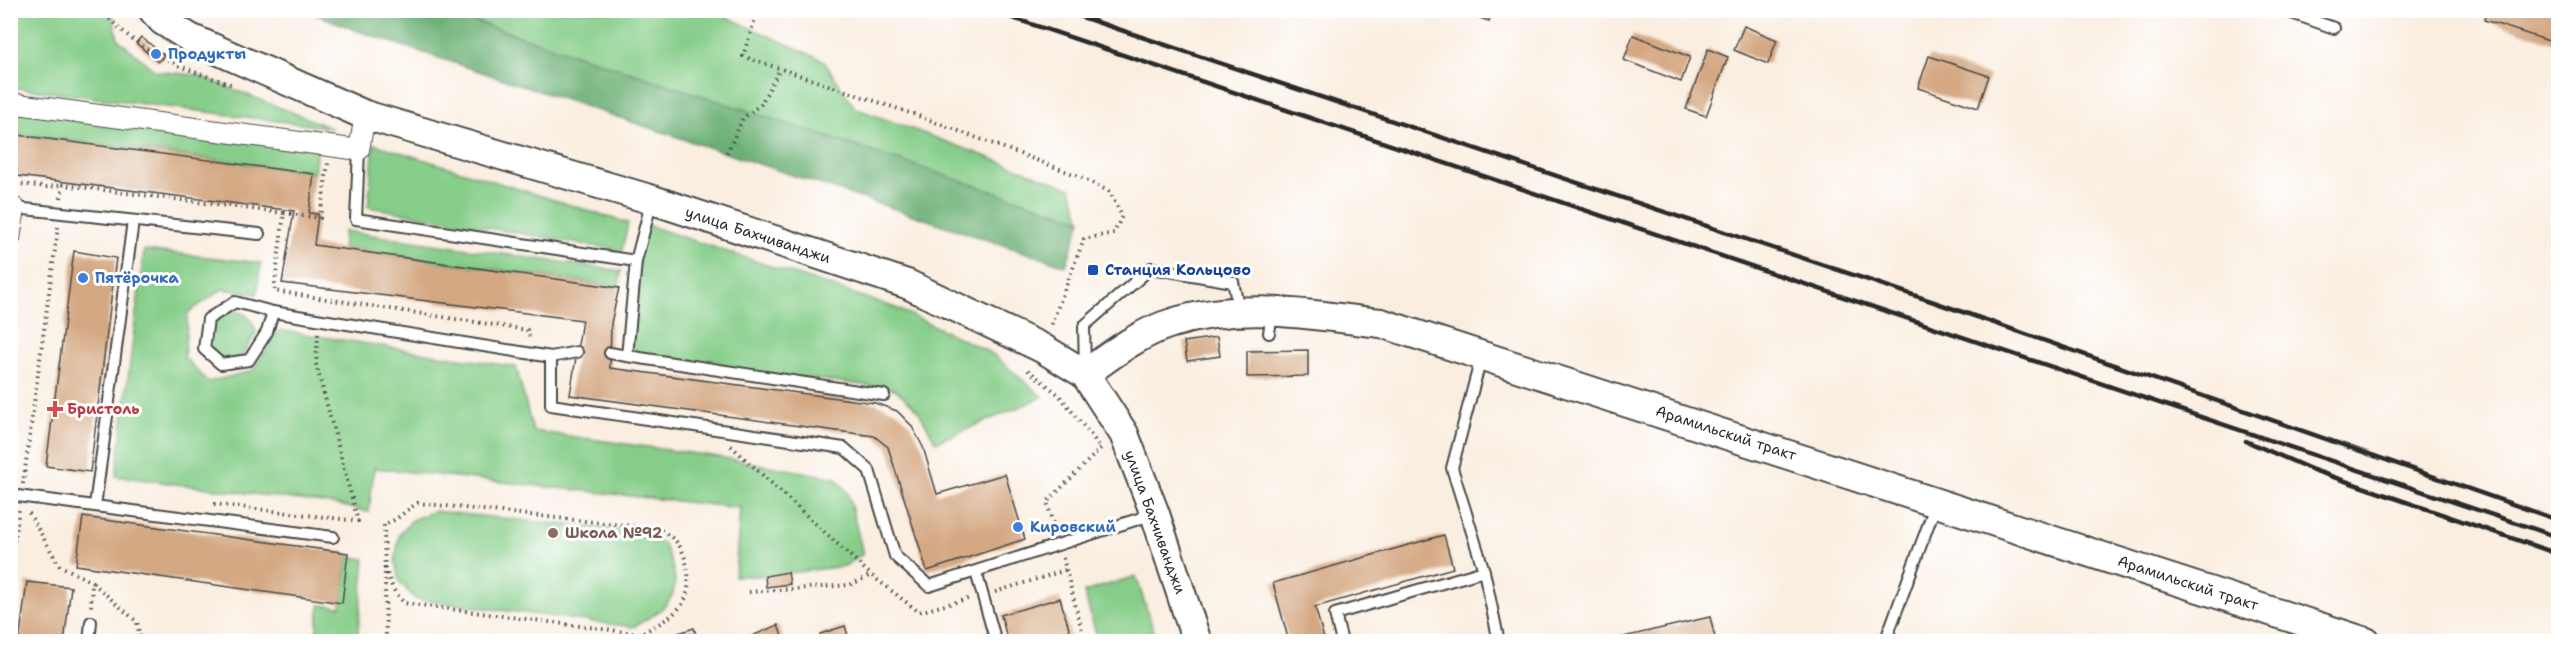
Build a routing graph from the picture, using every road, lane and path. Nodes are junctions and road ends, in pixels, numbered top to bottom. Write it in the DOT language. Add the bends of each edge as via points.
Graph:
graph roads {
  1 [pos="153,10"];
  2 [pos="758,10"];
  3 [pos="2283,10"];
  4 [pos="2334,28"];
  5 [pos="780,69"];
  6 [pos="10,103"];
  7 [pos="365,115"];
  8 [pos="331,146"];
  9 [pos="359,150"];
  10 [pos="727,153"];
  11 [pos="10,183"];
  12 [pos="63,185"];
  13 [pos="652,200"];
  14 [pos="15,208"];
  15 [pos="60,213"];
  16 [pos="284,213"];
  17 [pos="133,221"];
  18 [pos="259,234"];
  19 [pos="10,238"];
  20 [pos="636,261"];
  21 [pos="313,298"];
  22 [pos="1239,310"];
  23 [pos="273,312"];
  24 [pos="319,318"];
  25 [pos="1042,348"];
  26 [pos="577,352"];
  27 [pos="610,353"];
  28 [pos="1482,354"];
  29 [pos="627,356"];
  30 [pos="551,357"];
  31 [pos="1085,374"];
  32 [pos="1035,376"];
  33 [pos="884,395"];
  34 [pos="1101,448"];
  35 [pos="16,496"];
  36 [pos="1937,502"];
  37 [pos="95,506"];
  38 [pos="1155,514"];
  39 [pos="358,521"];
  40 [pos="333,537"];
  41 [pos="1059,544"];
  42 [pos="385,568"];
  43 [pos="10,571"];
  44 [pos="1484,571"];
  45 [pos="976,572"];
  46 [pos="871,575"];
  47 [pos="92,582"];
  48 [pos="749,592"];
  49 [pos="91,622"];
  50 [pos="89,642"];
  51 [pos="141,642"];
  52 [pos="386,642"];
  53 [pos="996,642"];
  54 [pos="1085,642"];
  55 [pos="1197,642"];
  56 [pos="1342,642"];
  57 [pos="1499,642"];
  58 [pos="1885,642"];
  59 [pos="2366,642"];
  1 -- 7 [label="main road, улица Бахчиванджи" via="189,38"];
  2 -- 5 [label="path" via="743,56"];
  3 -- 4 [label="lane"];
  5 -- 10 [label="path" via="760,104 743,118"];
  5 -- 25 [label="path" via="916,115 1076,175 1110,192 1122,216 1114,233 1084,239"];
  6 -- 8 [label="street"];
  7 -- 9 [label="street"];
  7 -- 13 [label="main road, улица Бахчиванджи"];
  8 -- 9 [label="street"];
  8 -- 16 [label="path" via="320,218"];
  9 -- 20 [label="lane" via="356,219"];
  11 -- 12 [label="path"];
  13 -- 20 [label="lane"];
  13 -- 25 [label="main road, улица Бахчиванджи" via="907,284"];
  14 -- 15 [label="lane"];
  14 -- 19 [label="street"];
  15 -- 17 [label="lane"];
  15 -- 35 [label="path"];
  17 -- 18 [label="lane"];
  17 -- 37 [label="lane"];
  20 -- 29 [label="lane"];
  21 -- 24 [label="path"];
  22 -- 28 [label="main road, Арамильский тракт" via="1271,322 1381,323"];
  22 -- 31 [label="main road, Арамильский тракт" via="1171,323 1118,350"];
  22 -- 31 [label="lane" via="1233,282 1151,268 1084,326"];
  23 -- 23 [label="lane" via="235,302 208,319 204,349 220,364 249,360 267,332"];
  23 -- 24 [label="lane"];
  24 -- 30 [label="lane"];
  24 -- 39 [label="path" via="316,364"];
  25 -- 31 [label="main road, улица Бахчиванджи"];
  25 -- 32 [label="path"];
  26 -- 30 [label="lane"];
  27 -- 29 [label="lane"];
  28 -- 36 [label="main road, Арамильский тракт"];
  28 -- 44 [label="lane" via="1452,468"];
  29 -- 33 [label="lane"];
  30 -- 45 [label="lane" via="551,405 844,448 869,470 895,556 929,586"];
  31 -- 38 [label="main road, улица Бахчиванджи" via="1124,434"];
  34 -- 41 [label="path" via="1047,502"];
  35 -- 37 [label="lane"];
  35 -- 43 [label="path"];
  35 -- 47 [label="path" via="59,565"];
  36 -- 58 [label="lane"];
  36 -- 59 [label="main road, Арамильский тракт"];
  37 -- 40 [label="lane"];
  38 -- 41 [label="lane"];
  38 -- 55 [label="main road, улица Бахчиванджи"];
  41 -- 45 [label="lane"];
  41 -- 54 [label="path"];
  42 -- 42 [label="path" via="384,524 396,521 418,503 659,529 678,543 687,563 688,587 684,601 670,617 641,634 404,603"];
  42 -- 52 [label="path"];
  44 -- 56 [label="lane" via="1335,614"];
  44 -- 57 [label="lane"];
  45 -- 53 [label="lane"];
  46 -- 48 [label="path" via="850,585"];
  47 -- 49 [label="path"];
  47 -- 51 [label="path" via="137,622"];
  49 -- 50 [label="lane"];
}
